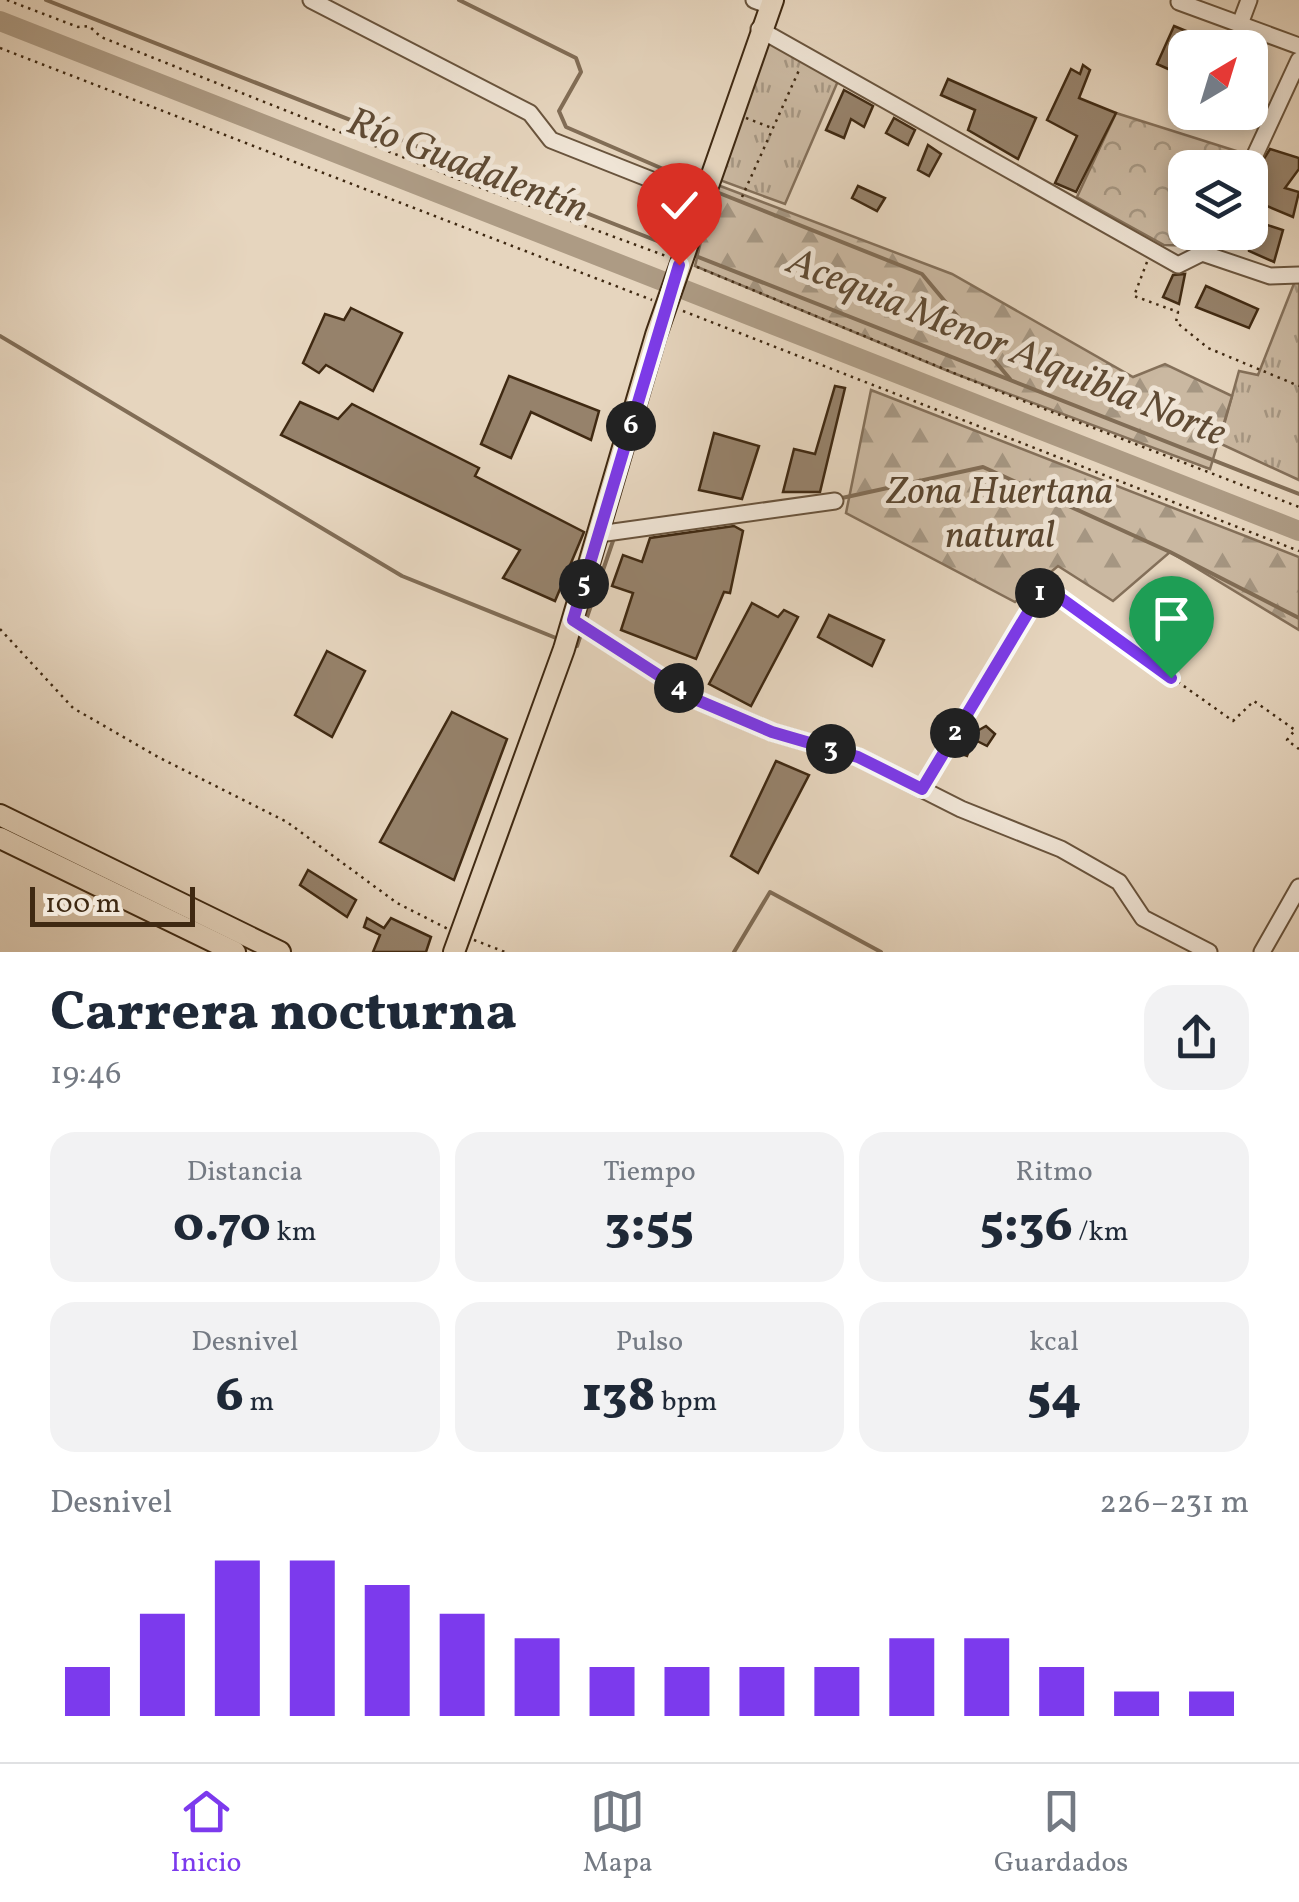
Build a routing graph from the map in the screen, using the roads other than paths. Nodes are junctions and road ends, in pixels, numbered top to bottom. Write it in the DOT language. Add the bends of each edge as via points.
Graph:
graph roads {
  1 [pos="311,0"];
  2 [pos="1249,0"];
  3 [pos="766,2"];
  4 [pos="1179,2"];
  5 [pos="1240,24"];
  6 [pos="759,29"];
  7 [pos="1299,46"];
  8 [pos="1299,60"];
  9 [pos="1257,150"];
  10 [pos="700,199"];
  11 [pos="1202,252"];
  12 [pos="1299,276"];
  13 [pos="835,501"];
  14 [pos="599,534"];
  15 [pos="573,620"];
  16 [pos="0,815"];
  17 [pos="0,838"];
  18 [pos="1299,886"];
  19 [pos="457,944"];
  20 [pos="235,952"];
  21 [pos="280,952"];
  22 [pos="1209,952"];
  23 [pos="1262,952"];
  1 -- 10 [label="street" via="530,114 551,140"];
  2 -- 5 [label="street"];
  3 -- 6 [label="main road"];
  4 -- 5 [label="street"];
  5 -- 7 [label="street"];
  6 -- 10 [label="main road"];
  6 -- 11 [label="street" via="1178,265"];
  8 -- 9 [label="street"];
  10 -- 14 [label="main road"];
  11 -- 12 [label="street" via="1270,276"];
  13 -- 14 [label="street"];
  14 -- 15 [label="main road"];
  15 -- 19 [label="main road"];
  15 -- 22 [label="street" via="697,700 772,732 858,757 1061,848 1119,882 1143,918"];
  16 -- 21 [label="main road"];
  17 -- 20 [label="main road"];
  18 -- 23 [label="street"];
}
